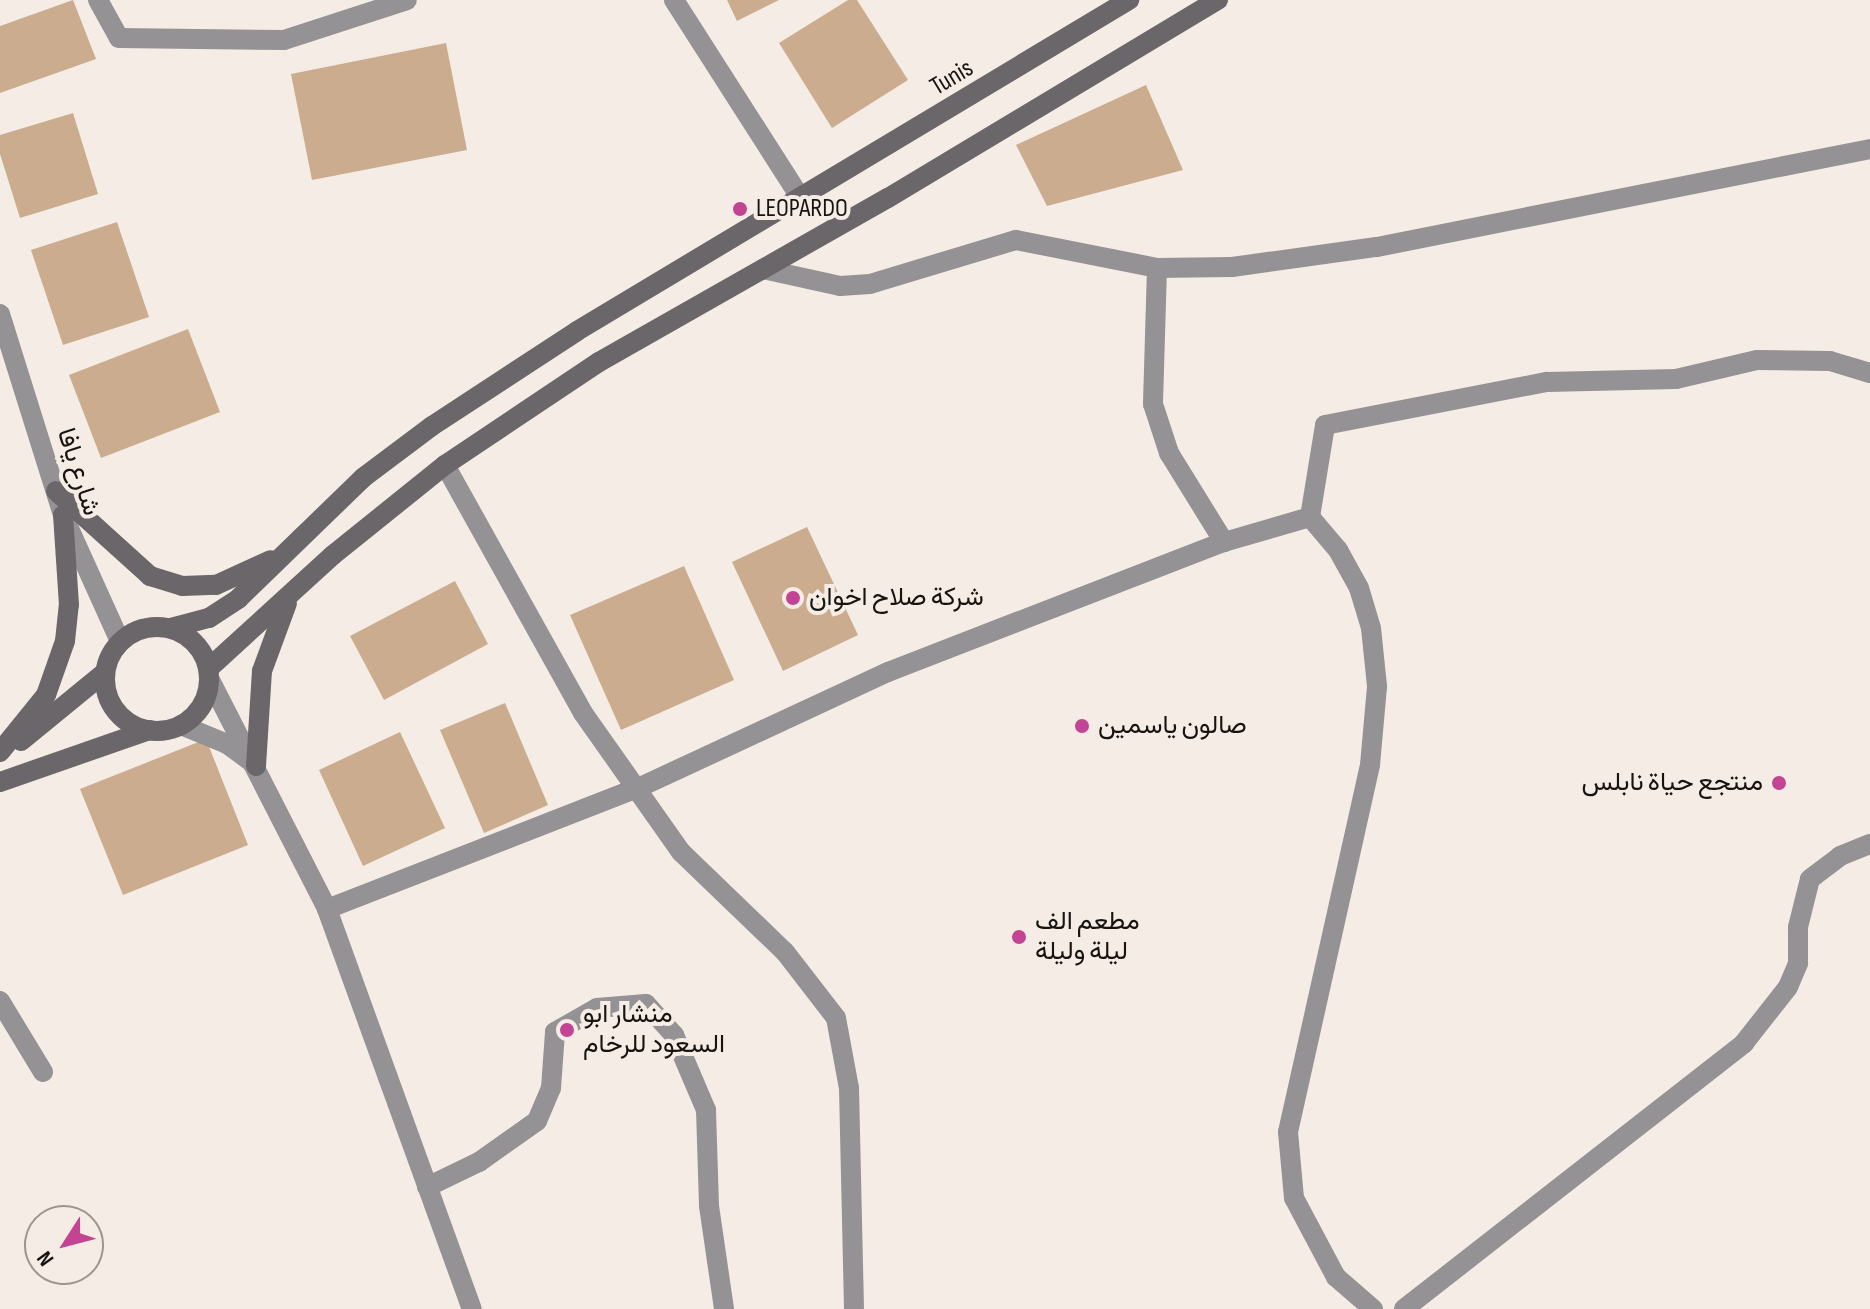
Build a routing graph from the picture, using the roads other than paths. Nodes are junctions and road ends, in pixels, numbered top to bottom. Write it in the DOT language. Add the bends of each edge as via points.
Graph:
graph roads {
  1 [pos="98,0"];
  2 [pos="407,0"];
  3 [pos="674,0"];
  4 [pos="1129,0"];
  5 [pos="1218,0"];
  6 [pos="1870,149"];
  7 [pos="800,197"];
  8 [pos="1157,268"];
  9 [pos="763,269"];
  10 [pos="0,314"];
  11 [pos="1870,373"];
  12 [pos="445,465"];
  13 [pos="56,491"];
  14 [pos="63,515"];
  15 [pos="1310,517"];
  16 [pos="1224,542"];
  17 [pos="285,553"];
  18 [pos="291,594"];
  19 [pos="171,628"];
  20 [pos="120,641"];
  21 [pos="104,673"];
  22 [pos="209,675"];
  23 [pos="181,725"];
  24 [pos="149,730"];
  25 [pos="0,753"];
  26 [pos="256,766"];
  27 [pos="0,782"];
  28 [pos="638,788"];
  29 [pos="1870,844"];
  30 [pos="327,909"];
  31 [pos="0,1001"];
  32 [pos="43,1072"];
  33 [pos="427,1187"];
  34 [pos="472,1309"];
  35 [pos="724,1309"];
  36 [pos="854,1309"];
  37 [pos="1373,1309"];
  38 [pos="1404,1309"];
  1 -- 2 [label="street" via="119,38 284,40"];
  3 -- 7 [label="street"];
  4 -- 7 [label="main road, Tunis"];
  5 -- 9 [label="main road"];
  6 -- 8 [label="street" via="1377,247 1232,267"];
  7 -- 17 [label="main road, Tunis" via="577,331 432,426 364,477"];
  8 -- 9 [label="street" via="1016,240 870,284 840,286"];
  8 -- 16 [label="street" via="1153,404 1169,453"];
  9 -- 12 [label="main road" via="599,362"];
  10 -- 13 [label="street, شارع يافا"];
  11 -- 15 [label="street" via="1830,361 1757,360 1676,379 1547,382 1325,425"];
  12 -- 18 [label="main road"];
  12 -- 28 [label="street" via="583,713"];
  13 -- 14 [label="street, شارع يافا"];
  13 -- 17 [label="main road" via="123,556 150,576 182,586 216,585"];
  14 -- 20 [label="street, شارع يافا"];
  14 -- 25 [label="main road" via="69,605 65,641 46,695"];
  15 -- 16 [label="street"];
  15 -- 37 [label="street" via="1338,550 1359,588 1371,628 1377,686 1370,765 1288,1132 1294,1198 1336,1277"];
  16 -- 28 [label="street" via="888,672"];
  17 -- 19 [label="main road, Tunis" via="238,599 201,621"];
  18 -- 22 [label="main road"];
  18 -- 26 [label="main road" via="262,671"];
  19 -- 20 [label="main road" via="135,630"];
  19 -- 22 [label="main road" via="200,649"];
  20 -- 21 [label="main road"];
  21 -- 24 [label="main road" via="113,708"];
  21 -- 25 [label="main road" via="61,712"];
  22 -- 23 [label="main road" via="199,711"];
  22 -- 26 [label="street"];
  23 -- 24 [label="main road"];
  23 -- 26 [label="street" via="227,744"];
  24 -- 27 [label="main road"];
  26 -- 30 [label="street"];
  28 -- 30 [label="street"];
  28 -- 36 [label="street" via="681,852 785,952 836,1018 849,1088"];
  29 -- 38 [label="street" via="1840,856 1810,879 1798,927 1798,963 1788,987 1744,1043"];
  30 -- 33 [label="street"];
  31 -- 32 [label="street"];
  33 -- 34 [label="street"];
  33 -- 35 [label="street" via="479,1162 537,1121 551,1088 555,1032 597,1008 646,1004 674,1035 706,1110 709,1206"];
}
